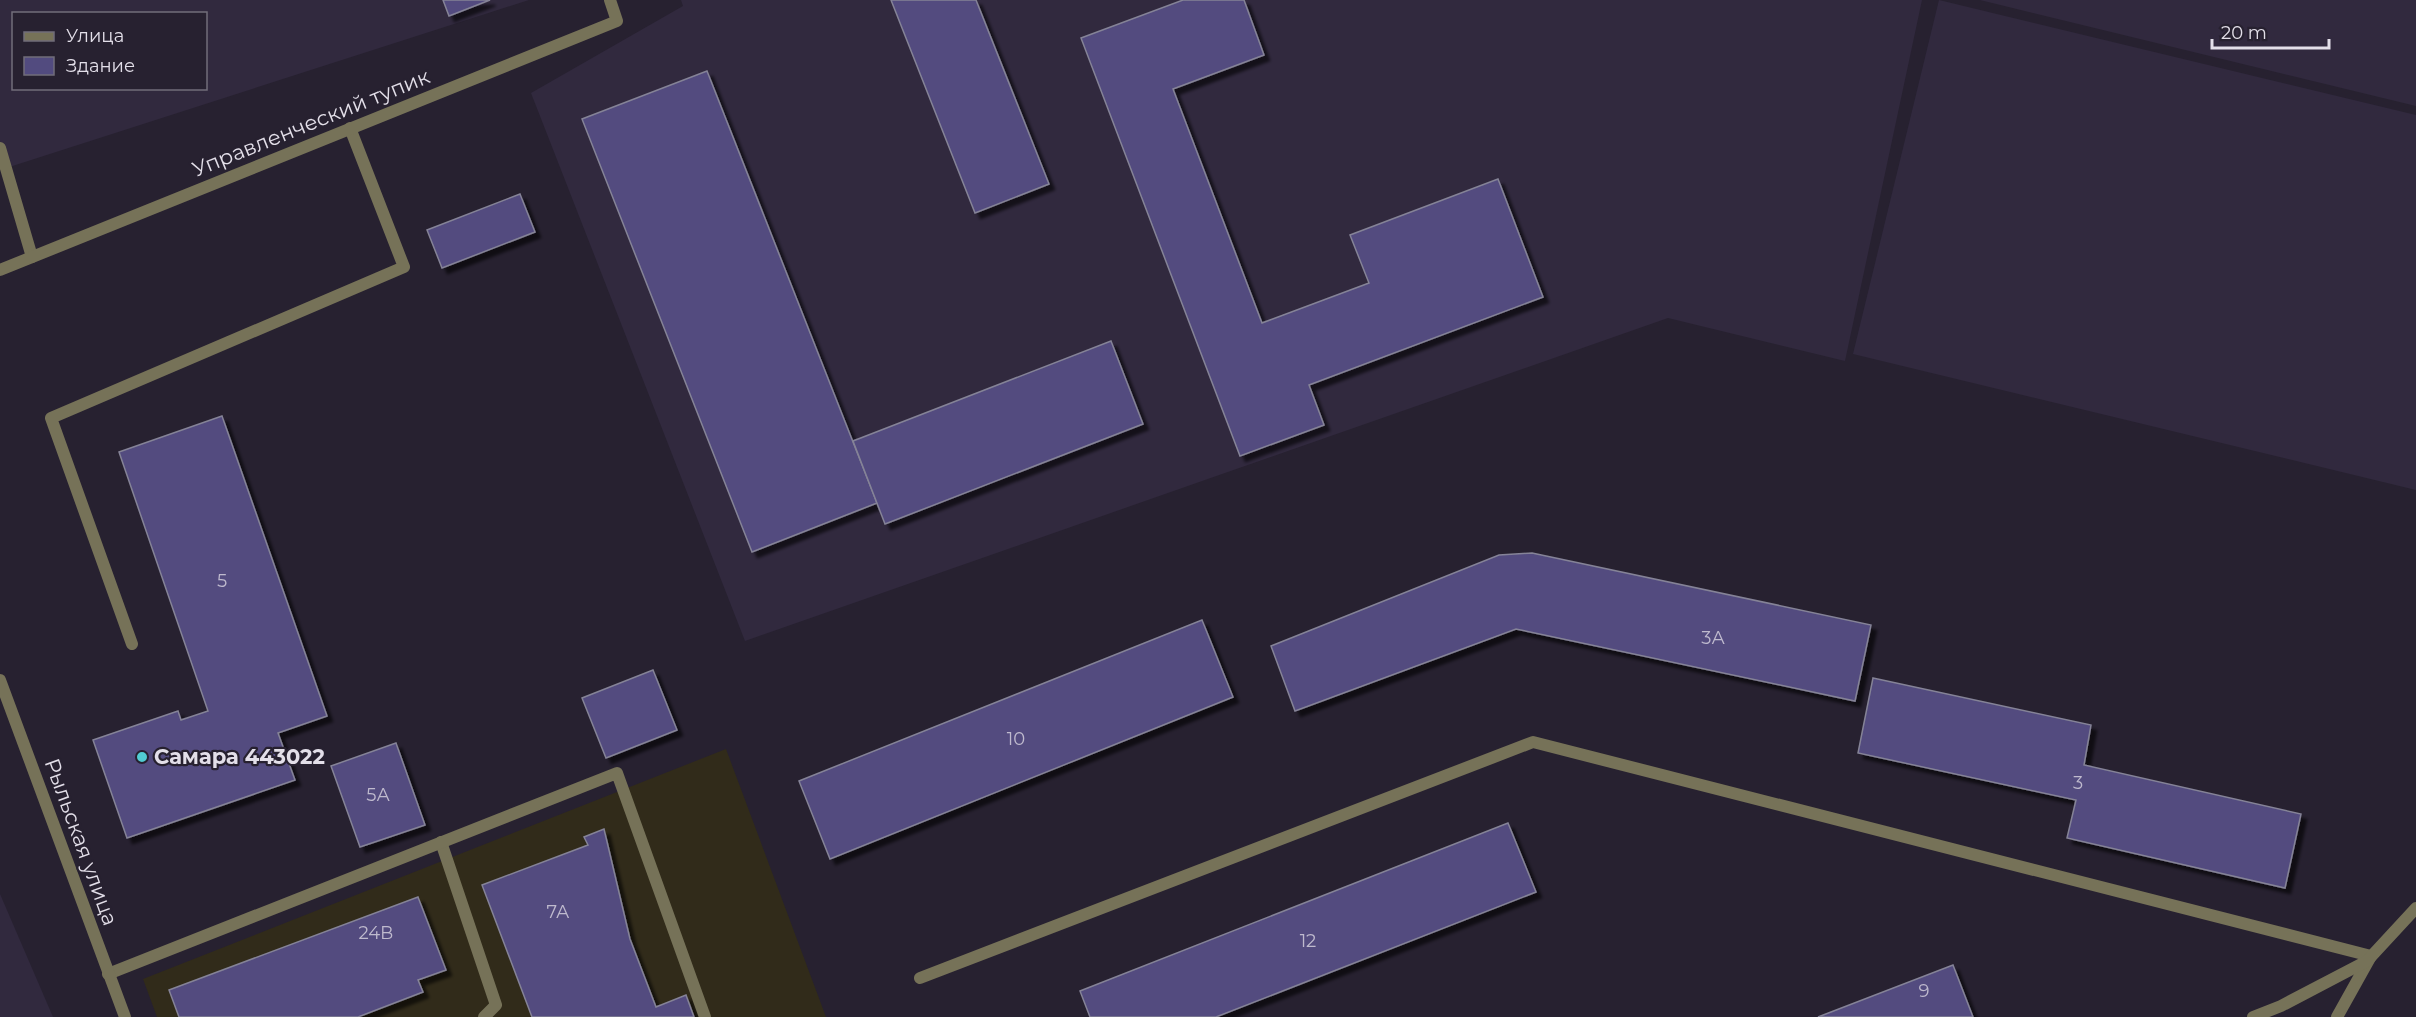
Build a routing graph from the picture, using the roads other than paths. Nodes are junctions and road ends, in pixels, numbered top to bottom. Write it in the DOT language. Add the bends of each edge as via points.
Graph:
graph roads {
  1 [pos="610,0"];
  2 [pos="350,128"];
  3 [pos="0,148"];
  4 [pos="32,257"];
  5 [pos="0,270"];
  6 [pos="132,644"];
  7 [pos="0,680"];
  8 [pos="441,842"];
  9 [pos="2416,908"];
  10 [pos="2372,956"];
  11 [pos="108,974"];
  12 [pos="920,978"];
  13 [pos="125,1017"];
  14 [pos="484,1017"];
  15 [pos="705,1017"];
  16 [pos="2253,1017"];
  17 [pos="2337,1017"];
  1 -- 2 [label="street, Управленческий тупик" via="617,21"];
  2 -- 4 [label="street, Управленческий тупик"];
  2 -- 6 [label="street" via="404,267 51,418"];
  3 -- 4 [label="street"];
  4 -- 5 [label="street, Управленческий тупик"];
  7 -- 11 [label="street, Рыльская улица"];
  8 -- 11 [label="street"];
  8 -- 14 [label="street" via="496,1005"];
  8 -- 15 [label="street" via="617,773"];
  9 -- 10 [label="street"];
  10 -- 12 [label="street" via="1533,742"];
  10 -- 16 [label="street"];
  10 -- 17 [label="street"];
  11 -- 13 [label="street, Рыльская улица"];
}
